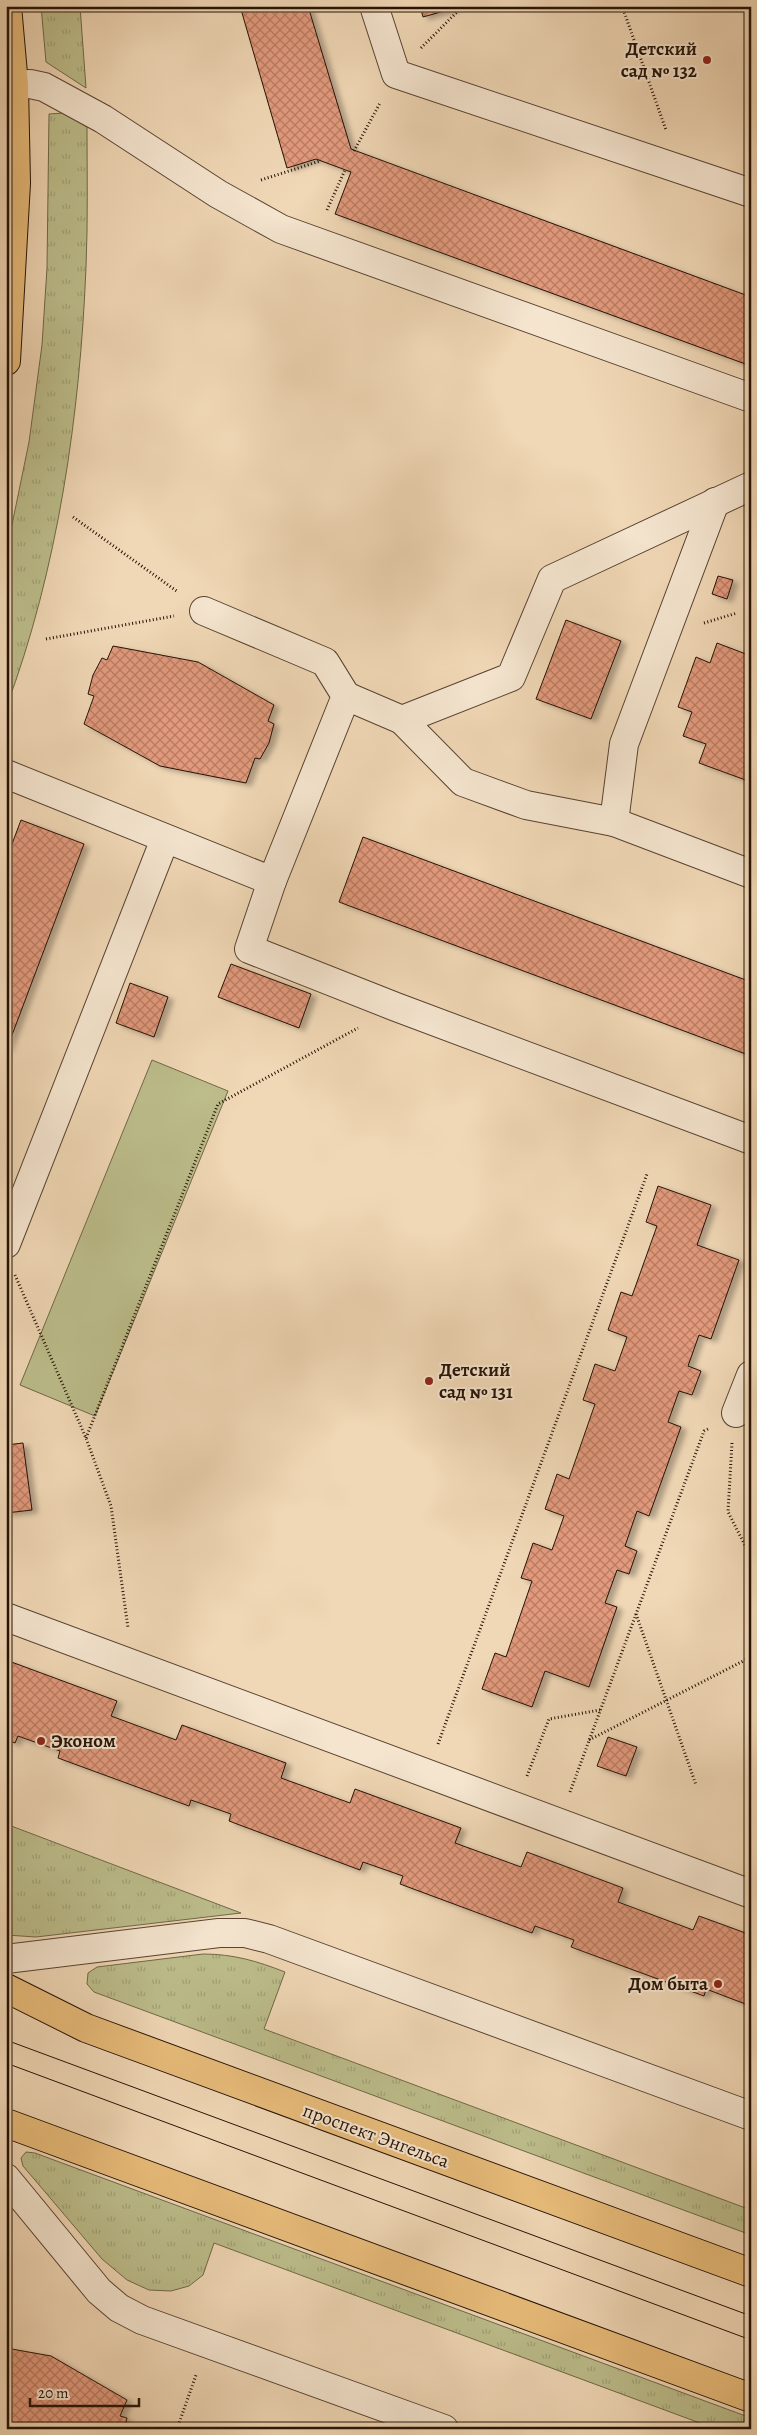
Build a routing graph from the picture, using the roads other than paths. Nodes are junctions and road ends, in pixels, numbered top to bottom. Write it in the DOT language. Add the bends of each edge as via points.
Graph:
graph roads {
  1 [pos="7,6"];
  2 [pos="374,6"];
  3 [pos="14,85"];
  4 [pos="751,193"];
  5 [pos="6,361"];
  6 [pos="751,398"];
  7 [pos="751,486"];
  8 [pos="715,502"];
  9 [pos="204,611"];
  10 [pos="346,696"];
  11 [pos="402,720"];
  12 [pos="6,774"];
  13 [pos="614,822"];
  14 [pos="165,839"];
  15 [pos="751,874"];
  16 [pos="272,880"];
  17 [pos="751,1140"];
  18 [pos="6,1244"];
  19 [pos="751,1375"];
  20 [pos="736,1413"];
  21 [pos="6,1617"];
  22 [pos="751,1894"];
  23 [pos="6,1958"];
  24 [pos="6,1988"];
  25 [pos="751,2116"];
  26 [pos="6,2123"];
  27 [pos="6,2178"];
  28 [pos="751,2273"];
  29 [pos="751,2398"];
  30 [pos="444,2429"];
  1 -- 3 [label="main road"];
  2 -- 4 [label="street" via="396,74"];
  3 -- 5 [label="main road" via="16,193"];
  3 -- 6 [label="street" via="44,87 103,119 278,237 314,241"];
  7 -- 8 [label="street"];
  8 -- 11 [label="street" via="552,579 511,677"];
  8 -- 13 [label="street" via="624,744"];
  9 -- 10 [label="street" via="325,662"];
  10 -- 11 [label="street"];
  10 -- 16 [label="street"];
  11 -- 13 [label="street" via="462,782 526,805"];
  12 -- 14 [label="street"];
  13 -- 15 [label="street"];
  14 -- 16 [label="street"];
  14 -- 18 [label="street"];
  16 -- 17 [label="street" via="249,948 396,1008"];
  19 -- 20 [label="street"];
  21 -- 22 [label="street"];
  23 -- 25 [label="street" via="219,1933 245,1933 269,1939"];
  24 -- 28 [label="main road, проспект Энгельса" via="86,2028"];
  26 -- 29 [label="main road"];
  27 -- 30 [label="street" via="99,2291 119,2308 142,2320"];
}
